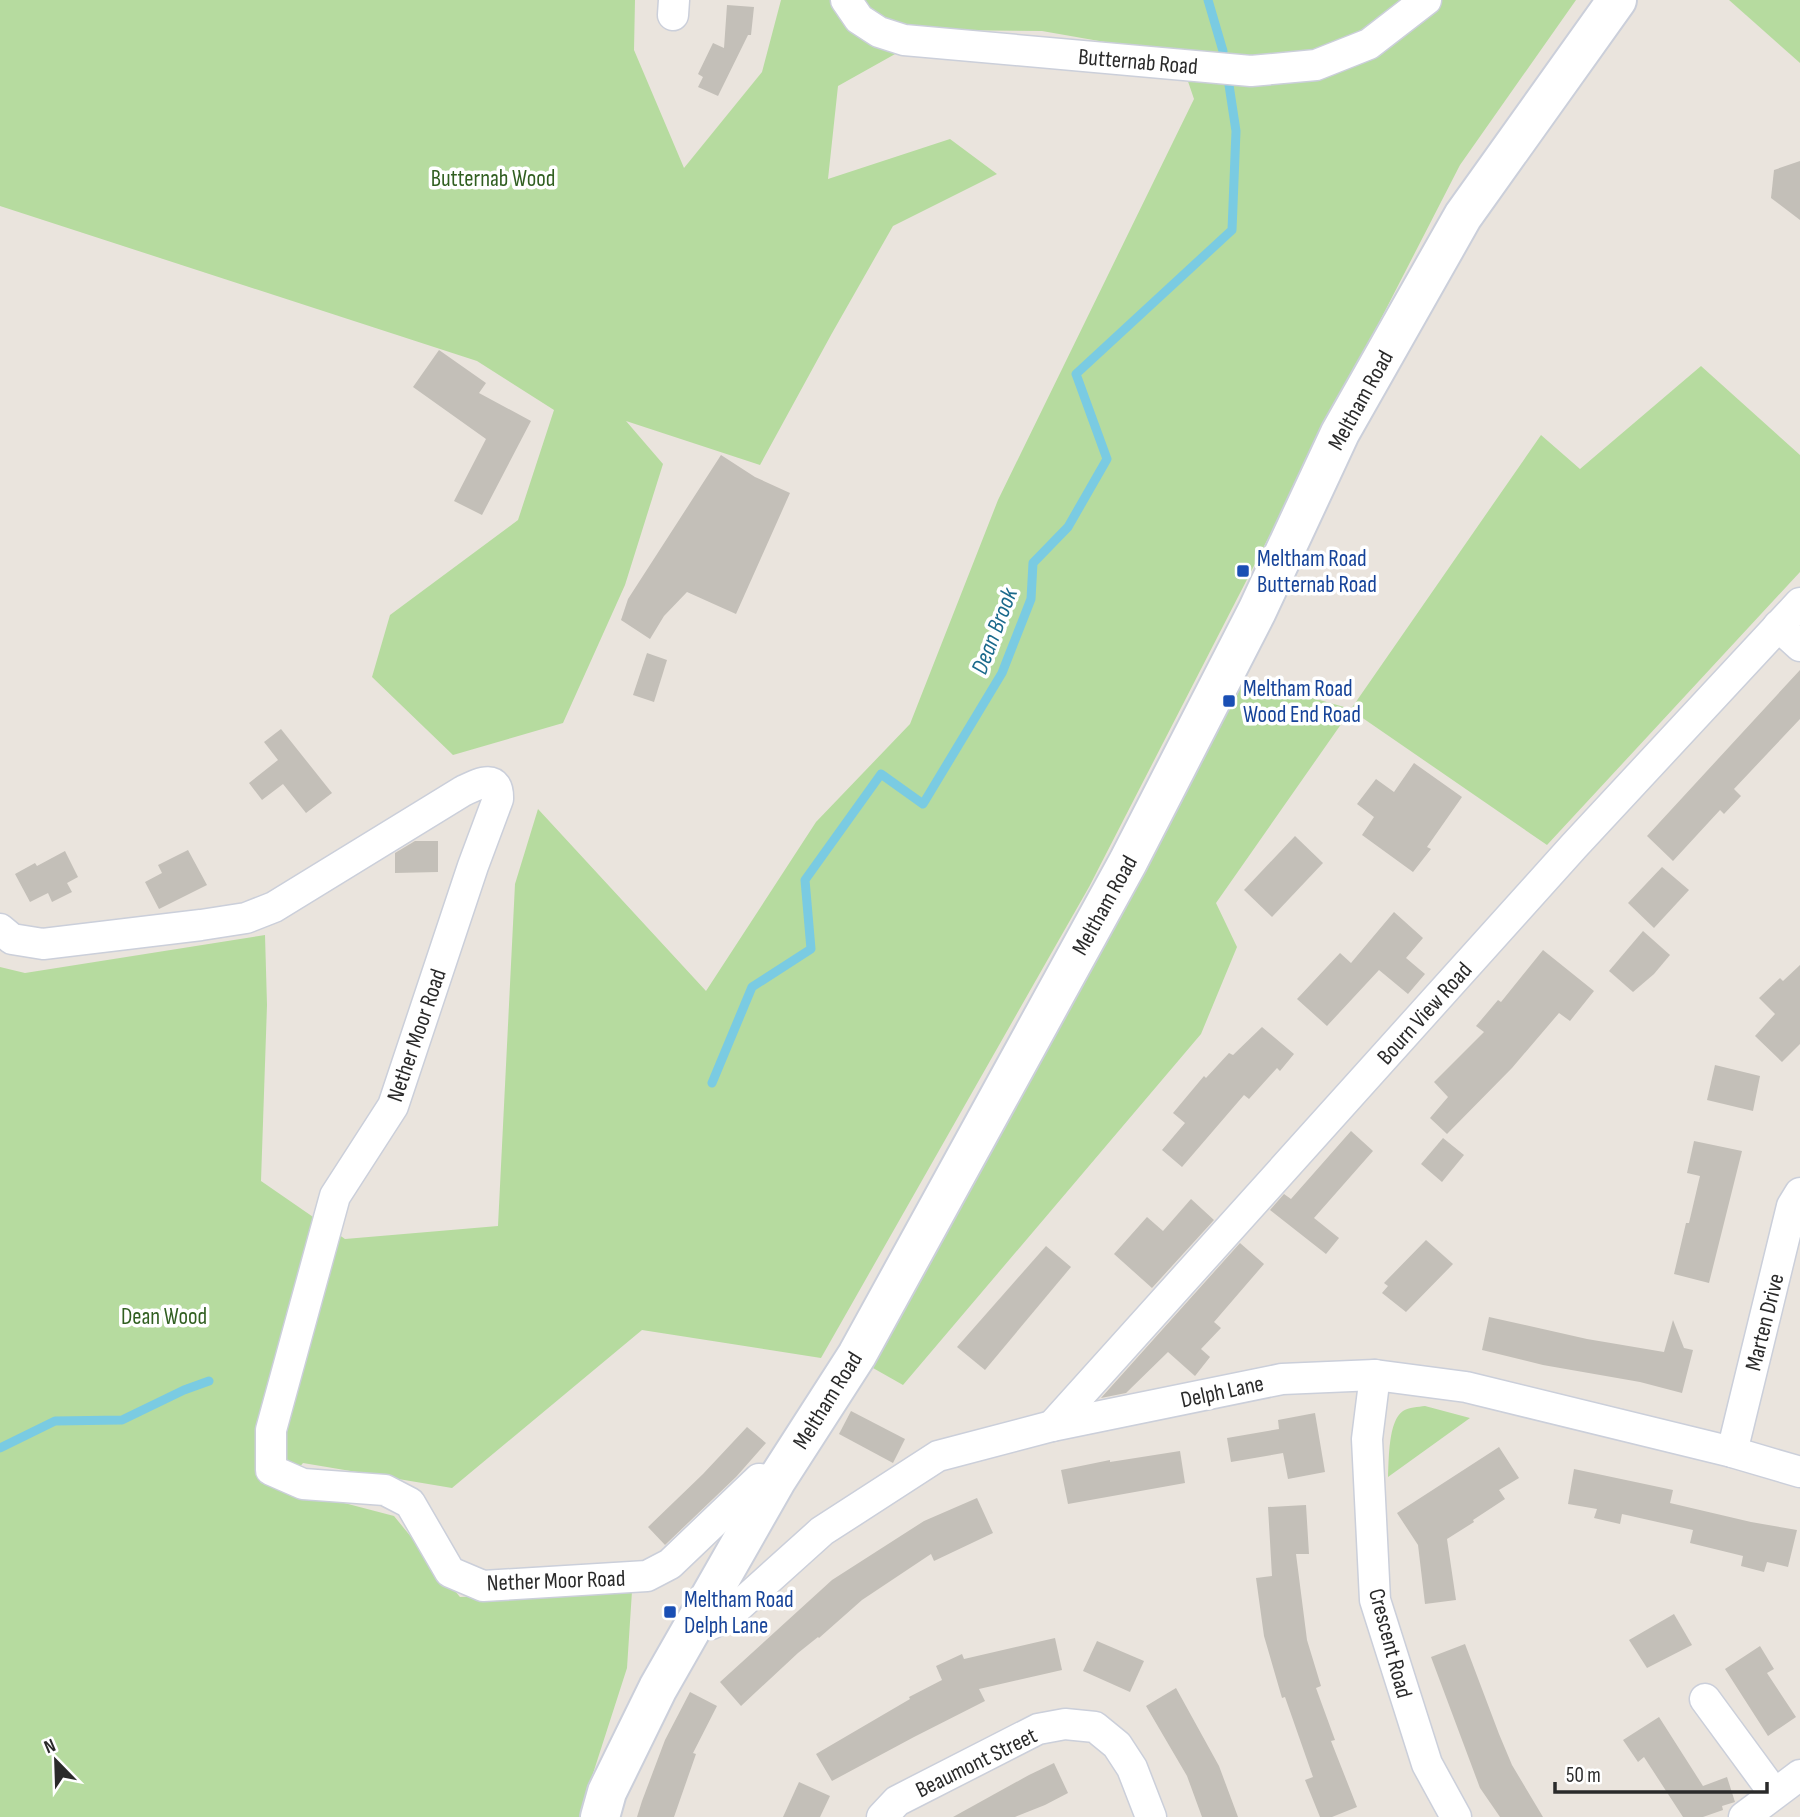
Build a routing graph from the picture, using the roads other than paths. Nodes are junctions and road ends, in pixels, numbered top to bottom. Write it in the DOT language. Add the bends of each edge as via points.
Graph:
graph roads {
  1 [pos="846,0"];
  2 [pos="1426,0"];
  3 [pos="1616,0"];
  4 [pos="1800,603"];
  5 [pos="1789,636"];
  6 [pos="0,929"];
  7 [pos="1800,1193"];
  8 [pos="1375,1375"];
  9 [pos="1052,1426"];
  10 [pos="1732,1452"];
  11 [pos="1800,1472"];
  12 [pos="776,1481"];
  13 [pos="696,1621"];
  14 [pos="1705,1699"];
  15 [pos="1800,1775"];
  16 [pos="1774,1793"];
  17 [pos="600,1817"];
  18 [pos="882,1817"];
  19 [pos="1151,1817"];
  20 [pos="1456,1817"];
  21 [pos="1744,1817"];
  1 -- 2 [label="street, Butternab Road" via="859,19 904,40 1251,71 1316,65 1369,44"];
  3 -- 12 [label="main road, Meltham Road" via="1463,216 1431,272 1340,433 1257,611 1128,862 857,1355"];
  4 -- 5 [label="street, Bourn View Road"];
  5 -- 9 [label="street, Bourn View Road" via="1565,856"];
  6 -- 12 [label="street, Nether Moor Road" via="12,939 43,944 246,918 274,907 463,790 489,782 510,788 498,799 473,866 393,1107 335,1196 271,1430 271,1469 303,1484 385,1490 410,1503 450,1572 483,1586 647,1576 670,1564 759,1479"];
  7 -- 10 [label="street, Marten Drive" via="1792,1206"];
  8 -- 9 [label="street, Delph Lane" via="1282,1379"];
  8 -- 10 [label="street, Delph Lane" via="1466,1387"];
  8 -- 20 [label="street, Crescent Road" via="1367,1439 1375,1600 1427,1764"];
  9 -- 13 [label="street, Delph Lane" via="938,1456 822,1531 731,1613 711,1624"];
  10 -- 11 [label="street, Delph Lane"];
  12 -- 13 [label="main road, Meltham Road"];
  13 -- 17 [label="main road, Meltham Road" via="618,1769"];
  14 -- 16 [label="street"];
  15 -- 16 [label="street"];
  16 -- 21 [label="street"];
  18 -- 19 [label="street, Beaumont Street" via="897,1801 1038,1729 1065,1724 1095,1727 1117,1745 1132,1768"];
}
